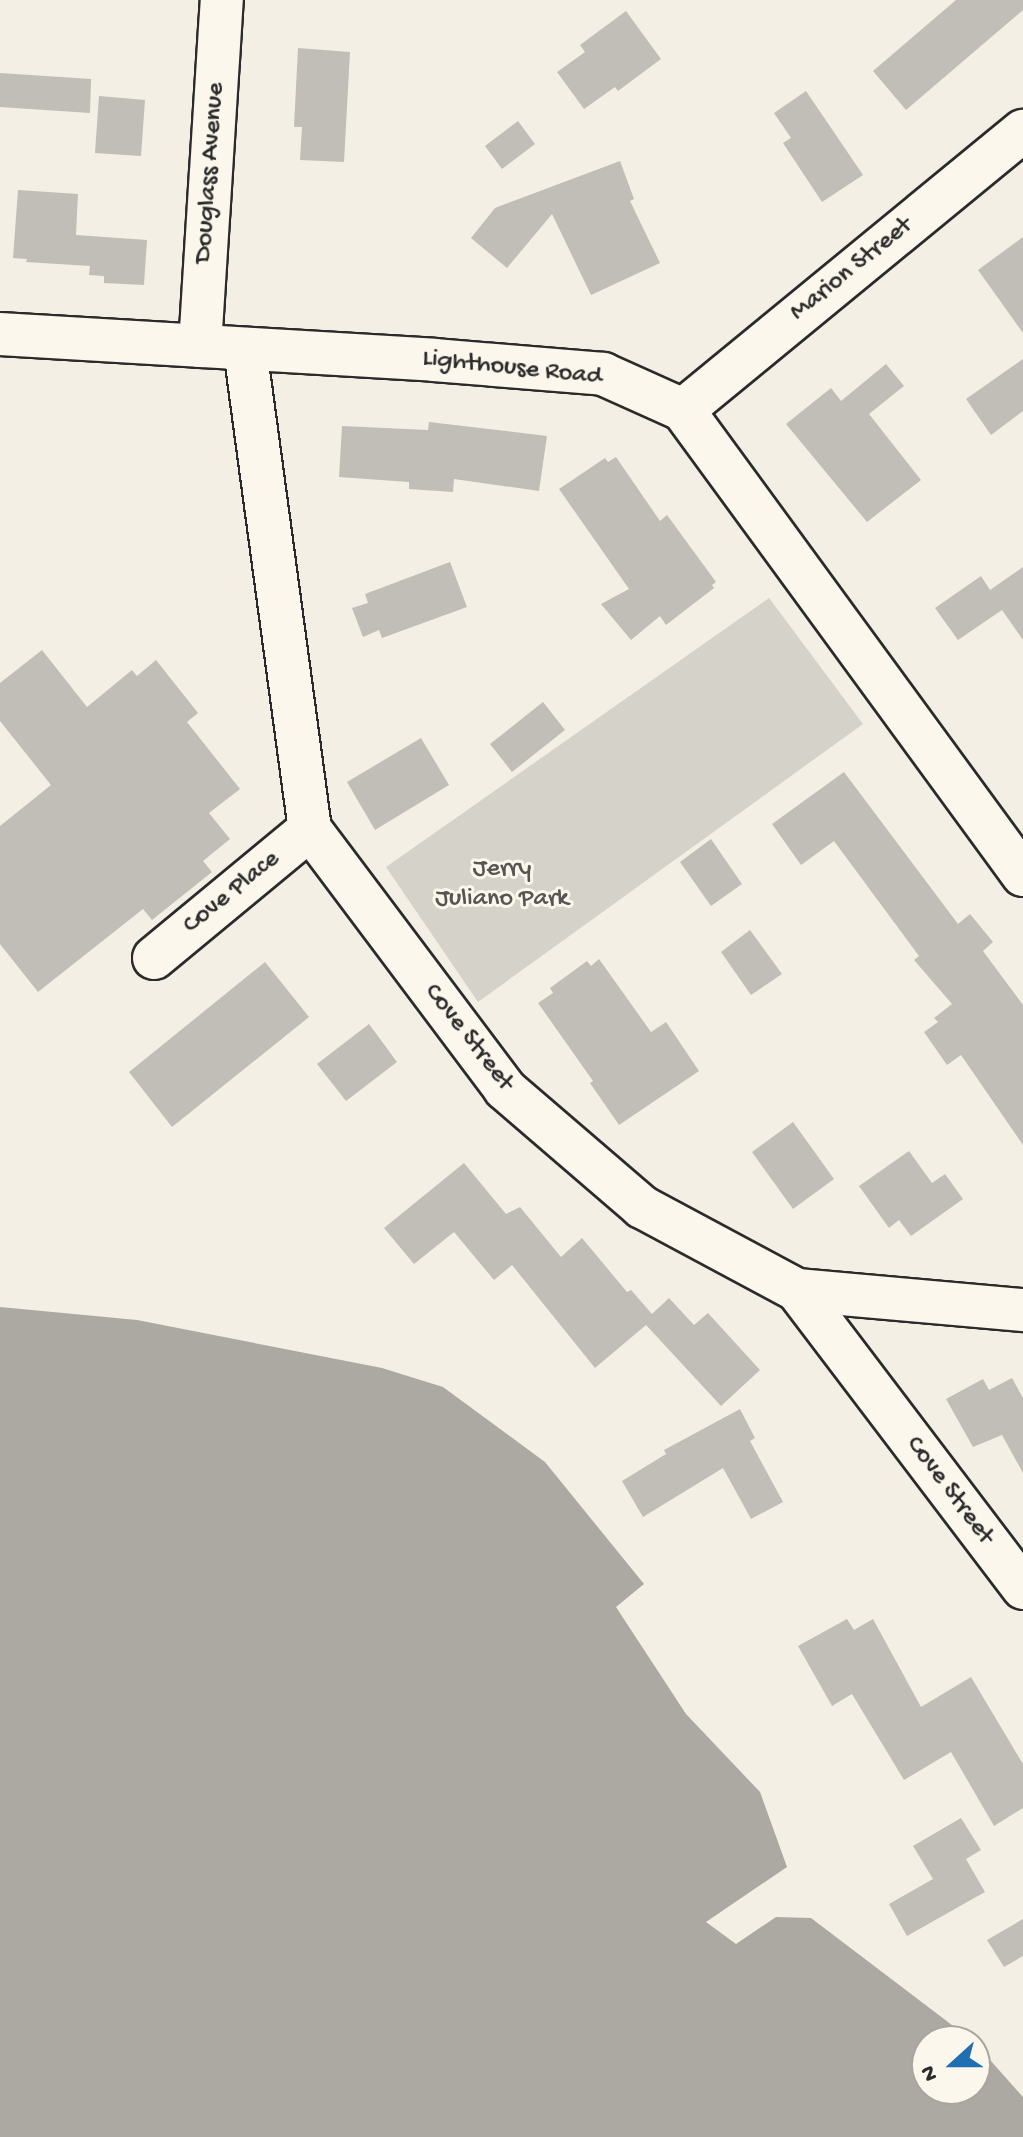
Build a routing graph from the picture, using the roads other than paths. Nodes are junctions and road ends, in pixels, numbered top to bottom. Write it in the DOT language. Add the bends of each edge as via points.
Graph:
graph roads {
  1 [pos="222,0"];
  2 [pos="1023,131"];
  3 [pos="0,334"];
  4 [pos="200,346"];
  5 [pos="245,349"];
  6 [pos="683,410"];
  7 [pos="310,829"];
  8 [pos="1023,875"];
  9 [pos="154,958"];
  10 [pos="797,1290"];
  11 [pos="1023,1310"];
  12 [pos="1023,1588"];
  1 -- 4 [label="street, Douglass Avenue"];
  2 -- 6 [label="street, Marion Street"];
  3 -- 4 [label="street, Lighthouse Road"];
  4 -- 5 [label="street, Lighthouse Road"];
  5 -- 6 [label="street, Lighthouse Road" via="603,374"];
  5 -- 7 [label="street, Cove Street"];
  6 -- 8 [label="street, Lighthouse Road"];
  7 -- 9 [label="street, Cove Place"];
  7 -- 10 [label="street, Cove Street" via="505,1089 642,1207"];
  10 -- 11 [label="street"];
  10 -- 12 [label="street, Cove Street"];
}
